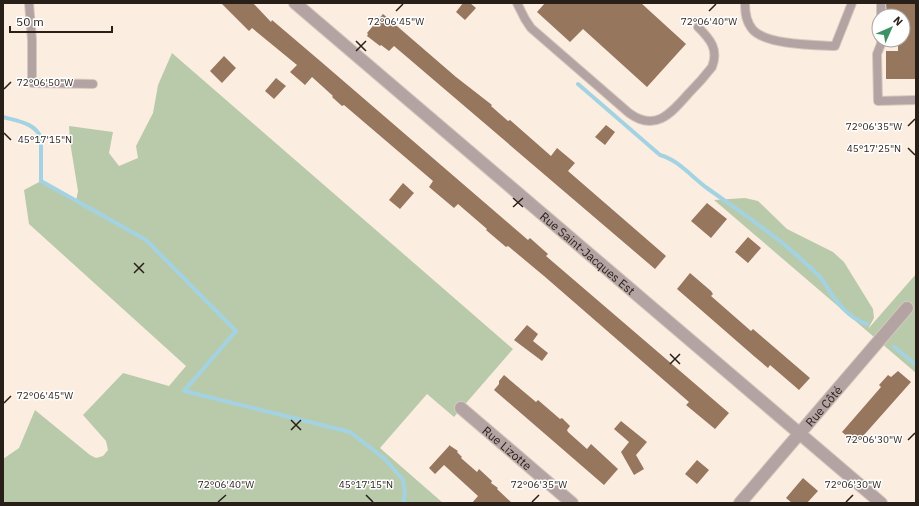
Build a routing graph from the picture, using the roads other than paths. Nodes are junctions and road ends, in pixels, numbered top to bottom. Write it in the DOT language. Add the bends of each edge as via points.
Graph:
graph roads {
  1 [pos="29,3"];
  2 [pos="295,3"];
  3 [pos="517,3"];
  4 [pos="745,3"];
  5 [pos="852,3"];
  6 [pos="698,28"];
  7 [pos="879,48"];
  8 [pos="93,84"];
  9 [pos="916,100"];
  10 [pos="908,308"];
  11 [pos="462,408"];
  12 [pos="800,434"];
  13 [pos="572,503"];
  14 [pos="740,503"];
  15 [pos="881,503"];
  1 -- 8 [label="lane" via="32,83"];
  2 -- 12 [label="street, Rue Saint-Jacques Est"];
  3 -- 6 [label="lane" via="525,20 535,31 630,113 638,119 647,121 657,121 670,114 712,67 715,57 713,46"];
  4 -- 5 [label="lane" via="747,21 758,34 790,43 835,46"];
  7 -- 9 [label="lane" via="878,101"];
  10 -- 12 [label="street, Rue Côté"];
  11 -- 13 [label="street, Rue Lizotte"];
  12 -- 14 [label="street, Rue Côté"];
  12 -- 15 [label="street, Rue Saint-Jacques Est"];
}
